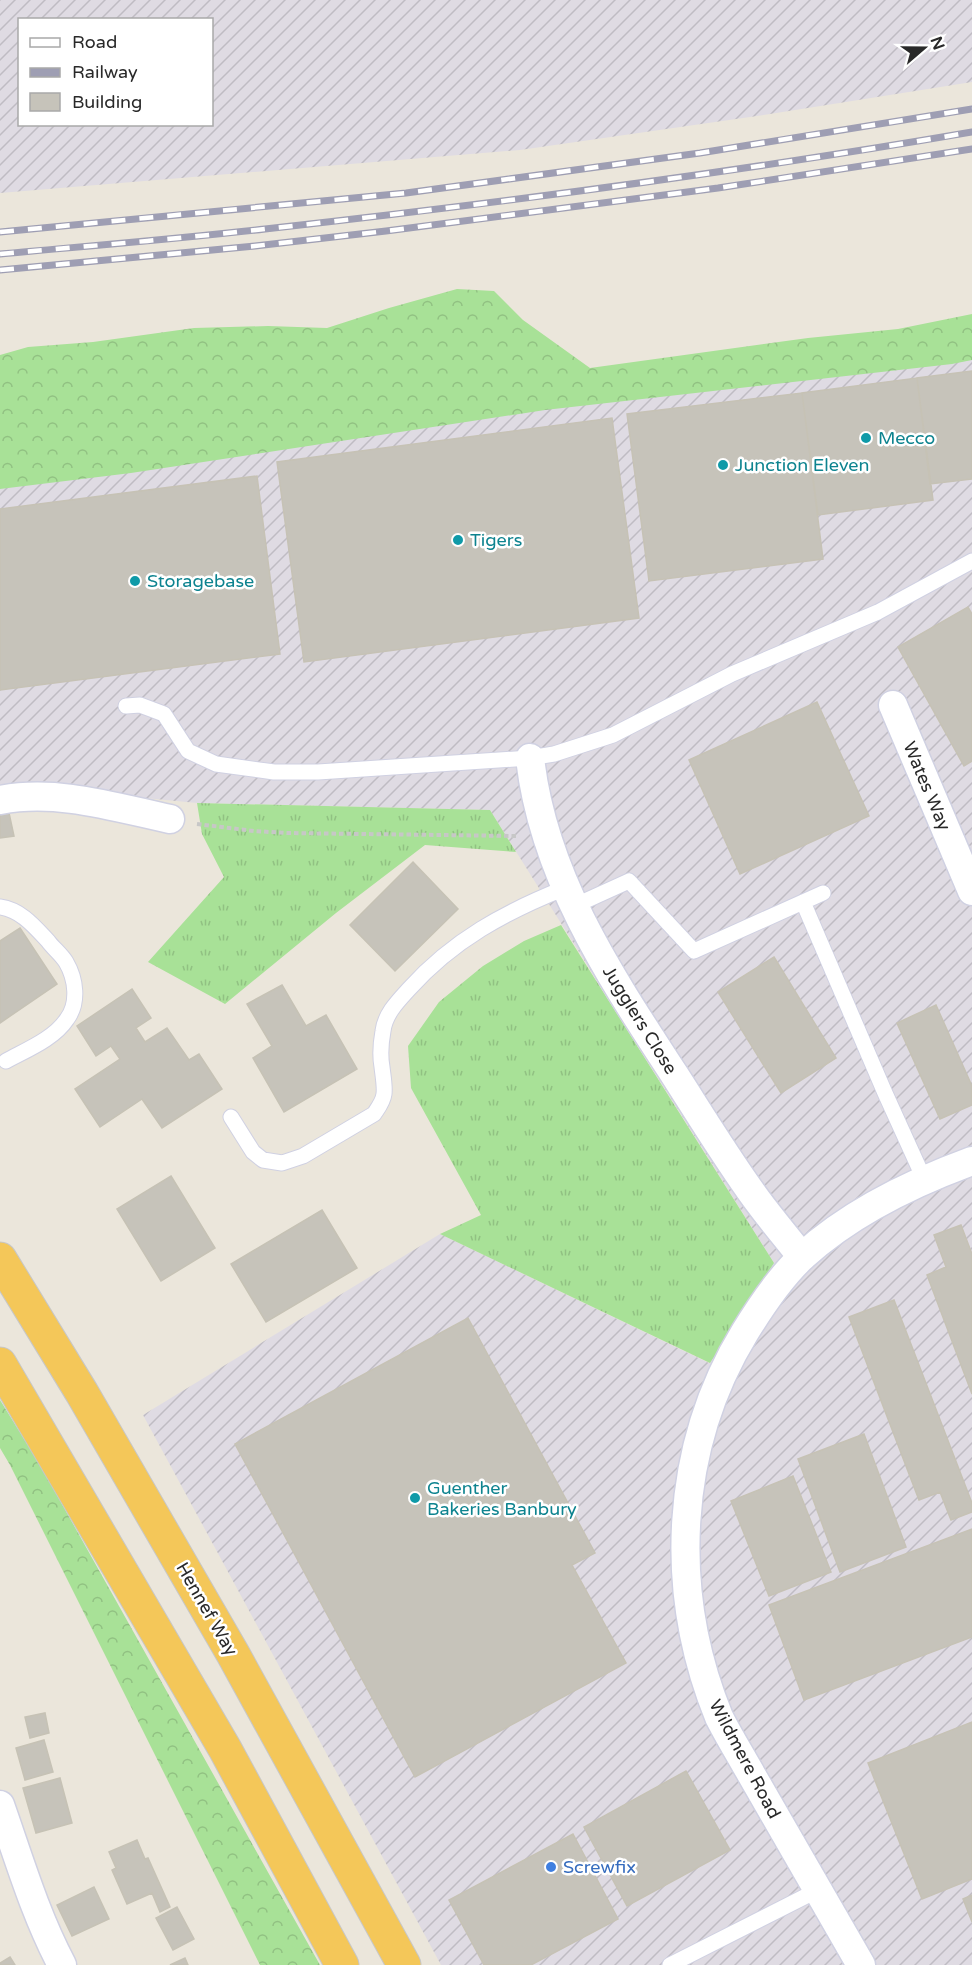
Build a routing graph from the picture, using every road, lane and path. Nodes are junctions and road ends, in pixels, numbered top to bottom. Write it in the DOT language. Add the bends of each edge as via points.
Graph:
graph roads {
  1 [pos="972,561"];
  2 [pos="893,705"];
  3 [pos="126,706"];
  4 [pos="530,758"];
  5 [pos="0,800"];
  6 [pos="170,819"];
  7 [pos="546,835"];
  8 [pos="968,873"];
  9 [pos="823,893"];
  10 [pos="569,897"];
  11 [pos="802,902"];
  12 [pos="0,907"];
  13 [pos="6,1061"];
  14 [pos="231,1117"];
  15 [pos="972,1161"];
  16 [pos="924,1179"];
  17 [pos="802,1257"];
  18 [pos="0,1259"];
  19 [pos="0,1364"];
  20 [pos="0,1804"];
  21 [pos="818,1890"];
  22 [pos="62,1965"];
  23 [pos="342,1965"];
  24 [pos="404,1965"];
  25 [pos="670,1965"];
  26 [pos="861,1965"];
  1 -- 4 [label="lane" via="878,612 732,674 613,735"];
  2 -- 8 [label="street, Wates Way"];
  3 -- 4 [label="lane" via="140,705 164,714 188,751 216,764 274,772"];
  4 -- 7 [label="street, Jugglers Close"];
  5 -- 6 [label="street" via="57,797"];
  6 -- 7 [label="path" via="287,833"];
  7 -- 10 [label="street, Jugglers Close"];
  9 -- 11 [label="lane"];
  10 -- 11 [label="lane" via="629,881 694,951"];
  10 -- 14 [label="lane" via="534,901 474,932 424,972 398,1001 383,1029 384,1094 374,1114 303,1156 282,1163 263,1160 253,1152"];
  10 -- 17 [label="street, Jugglers Close" via="654,1044 739,1175"];
  11 -- 16 [label="lane"];
  12 -- 13 [label="lane" via="29,920 66,962 75,987 69,1018 60,1028"];
  15 -- 16 [label="street, Wildmere Road"];
  16 -- 17 [label="street, Wildmere Road" via="839,1228"];
  17 -- 21 [label="street, Wildmere Road" via="755,1316 716,1388 700,1434 690,1482 684,1532 685,1579 693,1632 720,1718"];
  18 -- 24 [label="highway, Hennef Way" via="233,1654"];
  19 -- 23 [label="highway" via="225,1749"];
  20 -- 22 [label="street" via="38,1912"];
  21 -- 25 [label="lane"];
  21 -- 26 [label="street, Wildmere Road"];
}
